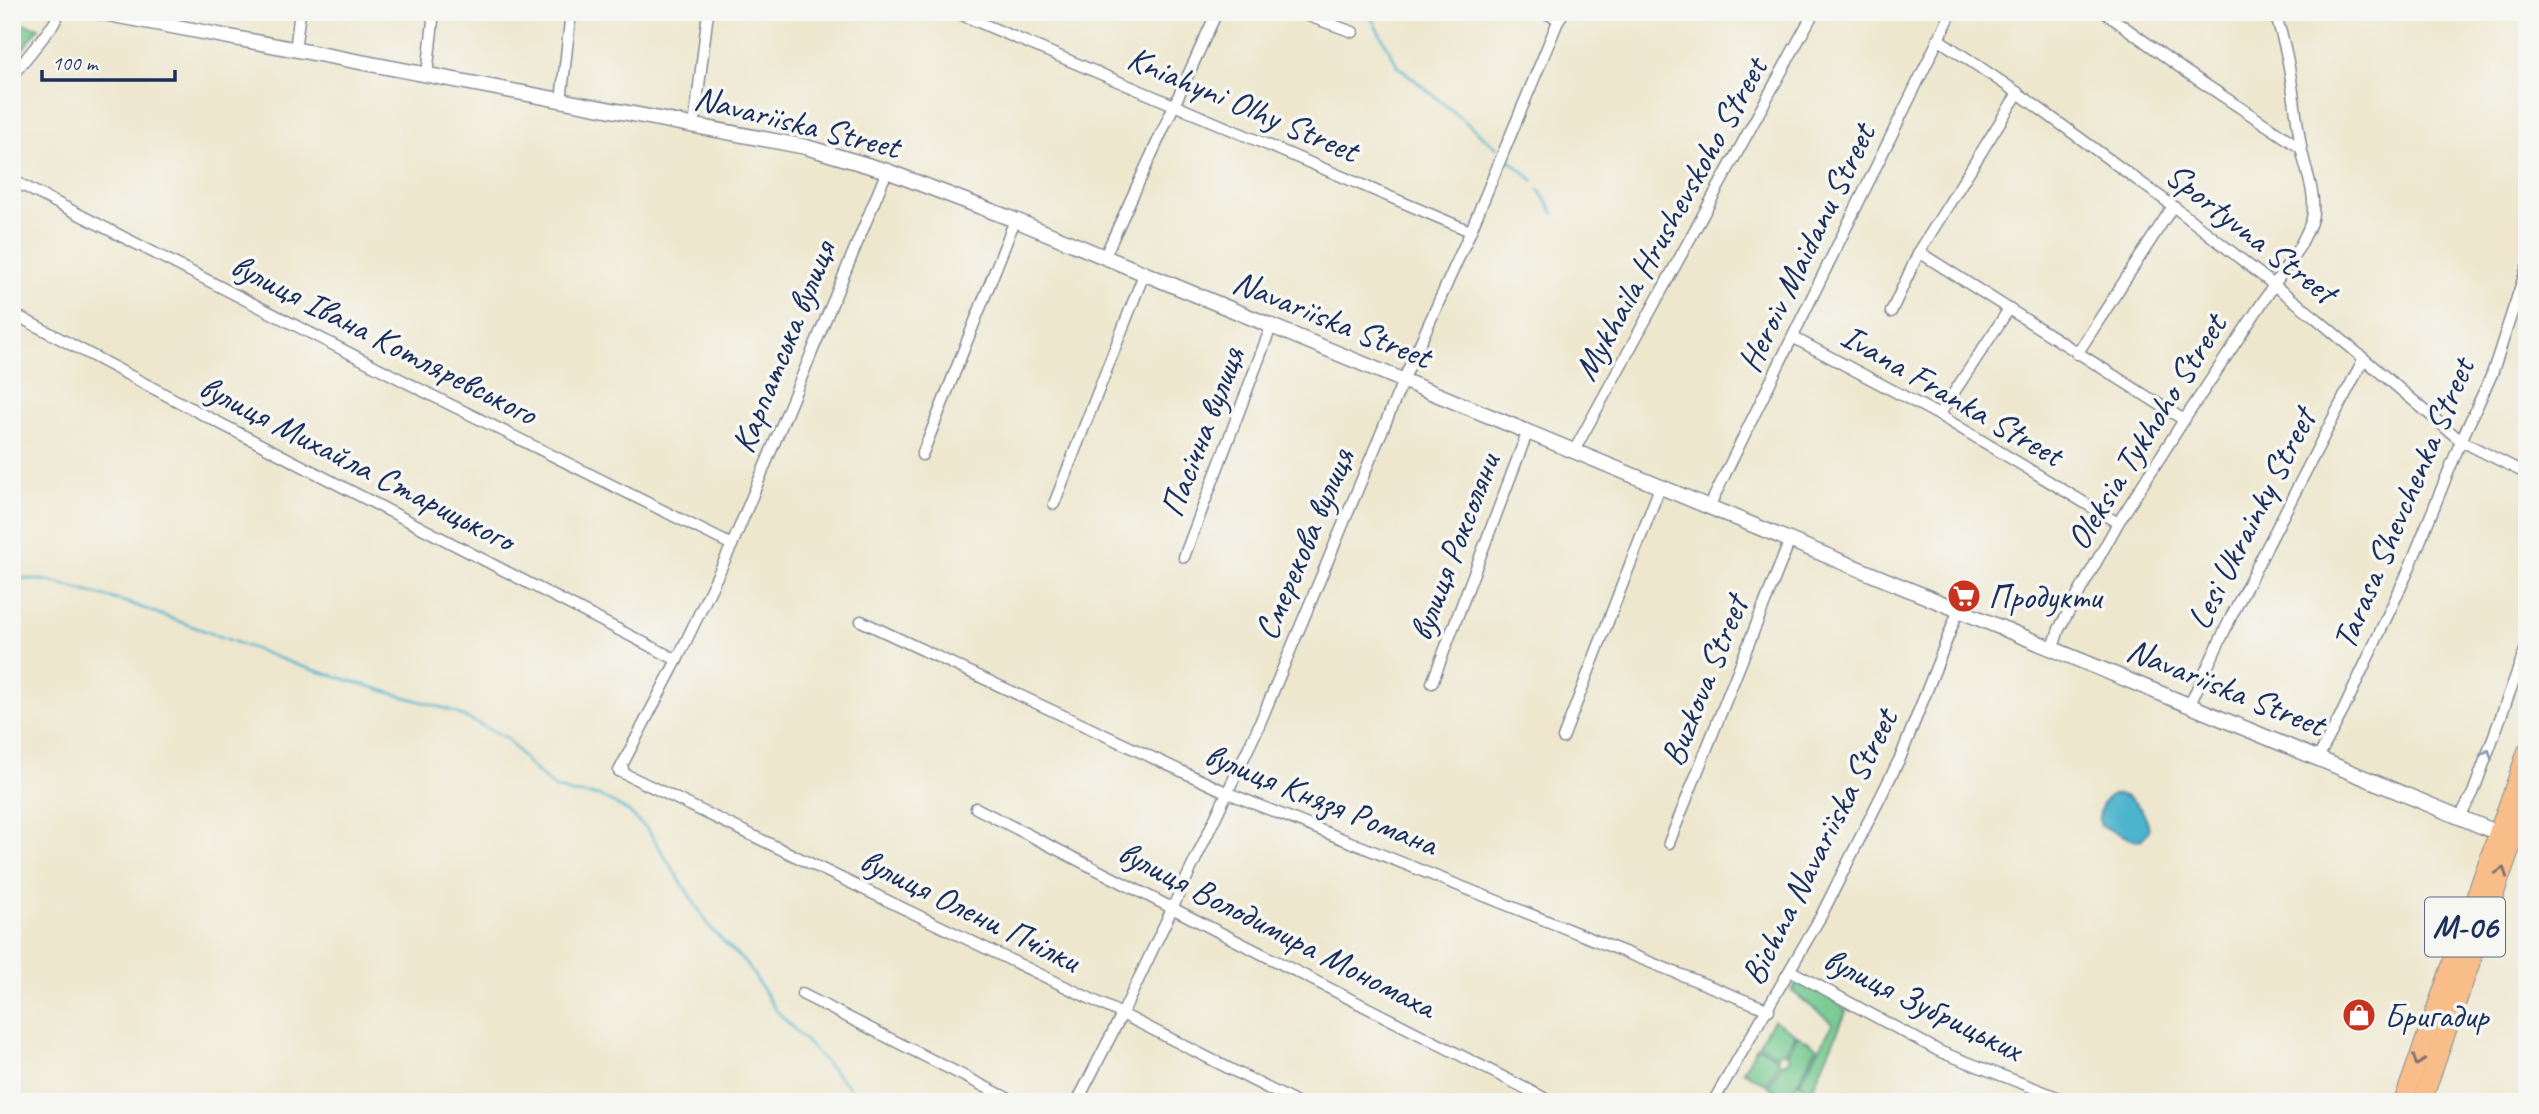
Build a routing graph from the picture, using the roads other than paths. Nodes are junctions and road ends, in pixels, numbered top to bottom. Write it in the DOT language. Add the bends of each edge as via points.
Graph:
graph roads {
  1 [pos="60,12"];
  2 [pos="98,12"];
  3 [pos="300,12"];
  4 [pos="434,12"];
  5 [pos="571,12"];
  6 [pos="708,12"];
  7 [pos="955,12"];
  8 [pos="1217,12"];
  9 [pos="1297,12"];
  10 [pos="1542,12"];
  11 [pos="1814,12"];
  12 [pos="1952,12"];
  13 [pos="2104,12"];
  14 [pos="2274,12"];
  15 [pos="1561,15"];
  16 [pos="159,19"];
  17 [pos="1353,32"];
  18 [pos="1938,39"];
  19 [pos="295,50"];
  20 [pos="427,75"];
  21 [pos="12,76"];
  22 [pos="2018,93"];
  23 [pos="561,101"];
  24 [pos="1173,104"];
  25 [pos="694,127"];
  26 [pos="2301,148"];
  27 [pos="887,171"];
  28 [pos="12,180"];
  29 [pos="2173,206"];
  30 [pos="1015,220"];
  31 [pos="1470,231"];
  32 [pos="1919,251"];
  33 [pos="1104,258"];
  34 [pos="2527,267"];
  35 [pos="1144,274"];
  36 [pos="2273,286"];
  37 [pos="2009,309"];
  38 [pos="1892,312"];
  39 [pos="12,313"];
  40 [pos="1272,327"];
  41 [pos="1794,338"];
  42 [pos="2077,354"];
  43 [pos="2363,360"];
  44 [pos="1403,381"];
  45 [pos="1939,415"];
  46 [pos="2184,420"];
  47 [pos="1528,431"];
  48 [pos="2461,441"];
  49 [pos="1574,451"];
  50 [pos="922,455"];
  51 [pos="2527,474"];
  52 [pos="1660,487"];
  53 [pos="1054,504"];
  54 [pos="1709,508"];
  55 [pos="2118,523"];
  56 [pos="1790,540"];
  57 [pos="732,545"];
  58 [pos="1184,557"];
  59 [pos="1959,609"];
  60 [pos="860,621"];
  61 [pos="2527,645"];
  62 [pos="2053,648"];
  63 [pos="677,660"];
  64 [pos="1432,682"];
  65 [pos="2190,704"];
  66 [pos="1563,738"];
  67 [pos="2527,751"];
  68 [pos="2318,758"];
  69 [pos="621,770"];
  70 [pos="1228,793"];
  71 [pos="2527,801"];
  72 [pos="976,808"];
  73 [pos="2460,817"];
  74 [pos="2498,833"];
  75 [pos="1670,843"];
  76 [pos="1173,907"];
  77 [pos="1791,971"];
  78 [pos="802,994"];
  79 [pos="1769,1010"];
  80 [pos="1122,1014"];
  81 [pos="1015,1102"];
  82 [pos="1077,1102"];
  83 [pos="1295,1102"];
  84 [pos="1552,1102"];
  85 [pos="1713,1102"];
  86 [pos="2070,1102"];
  87 [pos="2403,1102"];
  88 [pos="2422,1102"];
  1 -- 21 [label="street"];
  2 -- 16 [label="street, Navariiska Street"];
  3 -- 19 [label="street"];
  4 -- 20 [label="street"];
  5 -- 23 [label="street"];
  6 -- 25 [label="street"];
  7 -- 24 [label="street, Kniahyni Olhy Street"];
  8 -- 24 [label="street"];
  9 -- 17 [label="street"];
  10 -- 15 [label="street"];
  11 -- 49 [label="street, Mykhaila Hrushevskoho Street"];
  12 -- 18 [label="street, Heroiv Maidanu Street"];
  13 -- 26 [label="street"];
  14 -- 26 [label="street, Oleksia Tykhoho Street" via="2293,86"];
  15 -- 31 [label="street, Смерекова вулиця"];
  16 -- 19 [label="street, Navariiska Street"];
  18 -- 22 [label="street, Sportyvna Street"];
  18 -- 41 [label="street, Heroiv Maidanu Street"];
  19 -- 20 [label="street, Navariiska Street"];
  20 -- 23 [label="street, Navariiska Street"];
  22 -- 29 [label="street, Sportyvna Street"];
  22 -- 32 [label="street"];
  23 -- 25 [label="street, Navariiska Street"];
  24 -- 31 [label="street, Kniahyni Olhy Street"];
  24 -- 33 [label="street"];
  25 -- 27 [label="street, Navariiska Street" via="806,147"];
  26 -- 36 [label="street, Oleksia Tykhoho Street" via="2313,219"];
  27 -- 30 [label="street, Navariiska Street"];
  27 -- 57 [label="street, Карпатська вулиця"];
  28 -- 57 [label="street, вулиця Івана Котляревського"];
  29 -- 36 [label="street, Sportyvna Street"];
  29 -- 42 [label="street"];
  30 -- 33 [label="street, Navariiska Street"];
  30 -- 50 [label="street"];
  31 -- 44 [label="street, Смерекова вулиця"];
  32 -- 37 [label="street"];
  32 -- 38 [label="street"];
  33 -- 35 [label="street, Navariiska Street"];
  34 -- 48 [label="street, Tarasa Shevchenka Street" via="2491,374"];
  35 -- 40 [label="street, Navariiska Street"];
  35 -- 53 [label="street"];
  36 -- 43 [label="street, Sportyvna Street"];
  36 -- 46 [label="street, Oleksia Tykhoho Street"];
  37 -- 42 [label="street"];
  37 -- 45 [label="street"];
  39 -- 63 [label="street, вулиця Михайла Старицького"];
  40 -- 44 [label="street, Navariiska Street"];
  40 -- 58 [label="street, Пасічна вулиця"];
  41 -- 45 [label="street, Ivana Franka Street"];
  41 -- 54 [label="street, Heroiv Maidanu Street"];
  42 -- 46 [label="street"];
  43 -- 48 [label="street, Sportyvna Street"];
  43 -- 65 [label="street, Lesi Ukrainky Street"];
  44 -- 47 [label="street, Navariiska Street"];
  44 -- 70 [label="street, Смерекова вулиця"];
  45 -- 55 [label="street, Ivana Franka Street"];
  46 -- 55 [label="street, Oleksia Tykhoho Street"];
  47 -- 49 [label="street, Navariiska Street"];
  47 -- 64 [label="street, вулиця Роксоляни"];
  48 -- 51 [label="street, Sportyvna Street"];
  48 -- 68 [label="street, Tarasa Shevchenka Street" via="2400,588"];
  49 -- 52 [label="street, Navariiska Street"];
  52 -- 54 [label="street, Navariiska Street"];
  52 -- 66 [label="street"];
  54 -- 56 [label="street, Navariiska Street"];
  55 -- 62 [label="street, Oleksia Tykhoho Street"];
  56 -- 59 [label="street, Navariiska Street"];
  56 -- 75 [label="street, Buzkova Street"];
  57 -- 63 [label="street, Карпатська вулиця"];
  59 -- 62 [label="street, Navariiska Street"];
  59 -- 77 [label="street, Bichna Navariiska Street" via="1901,756"];
  60 -- 70 [label="street, вулиця Князя Романа"];
  73 -- 61 [label="street, one-way"];
  62 -- 65 [label="street, Navariiska Street"];
  63 -- 69 [label="street, Карпатська вулиця"];
  65 -- 68 [label="street, Navariiska Street"];
  67 -- 74 [label="highway, М-06"];
  68 -- 73 [label="street, Navariiska Street"];
  69 -- 80 [label="street, вулиця Олени Пчілки"];
  70 -- 76 [label="street, Смерекова вулиця"];
  70 -- 79 [label="street, вулиця Князя Романа"];
  88 -- 71 [label="highway, М-06, one-way"];
  72 -- 76 [label="street, вулиця Володимира Мономаха"];
  73 -- 74 [label="street, Navariiska Street"];
  74 -- 87 [label="highway, М-06, one-way"];
  76 -- 80 [label="street, Смерекова вулиця"];
  76 -- 84 [label="street, вулиця Володимира Мономаха"];
  77 -- 79 [label="street, Bichna Navariiska Street"];
  77 -- 86 [label="street, вулиця Зубрицьких" via="1941,1052"];
  78 -- 81 [label="street"];
  79 -- 85 [label="street, Bichna Navariiska Street"];
  80 -- 82 [label="street, Смерекова вулиця"];
  80 -- 83 [label="street, вулиця Олени Пчілки"];
}
